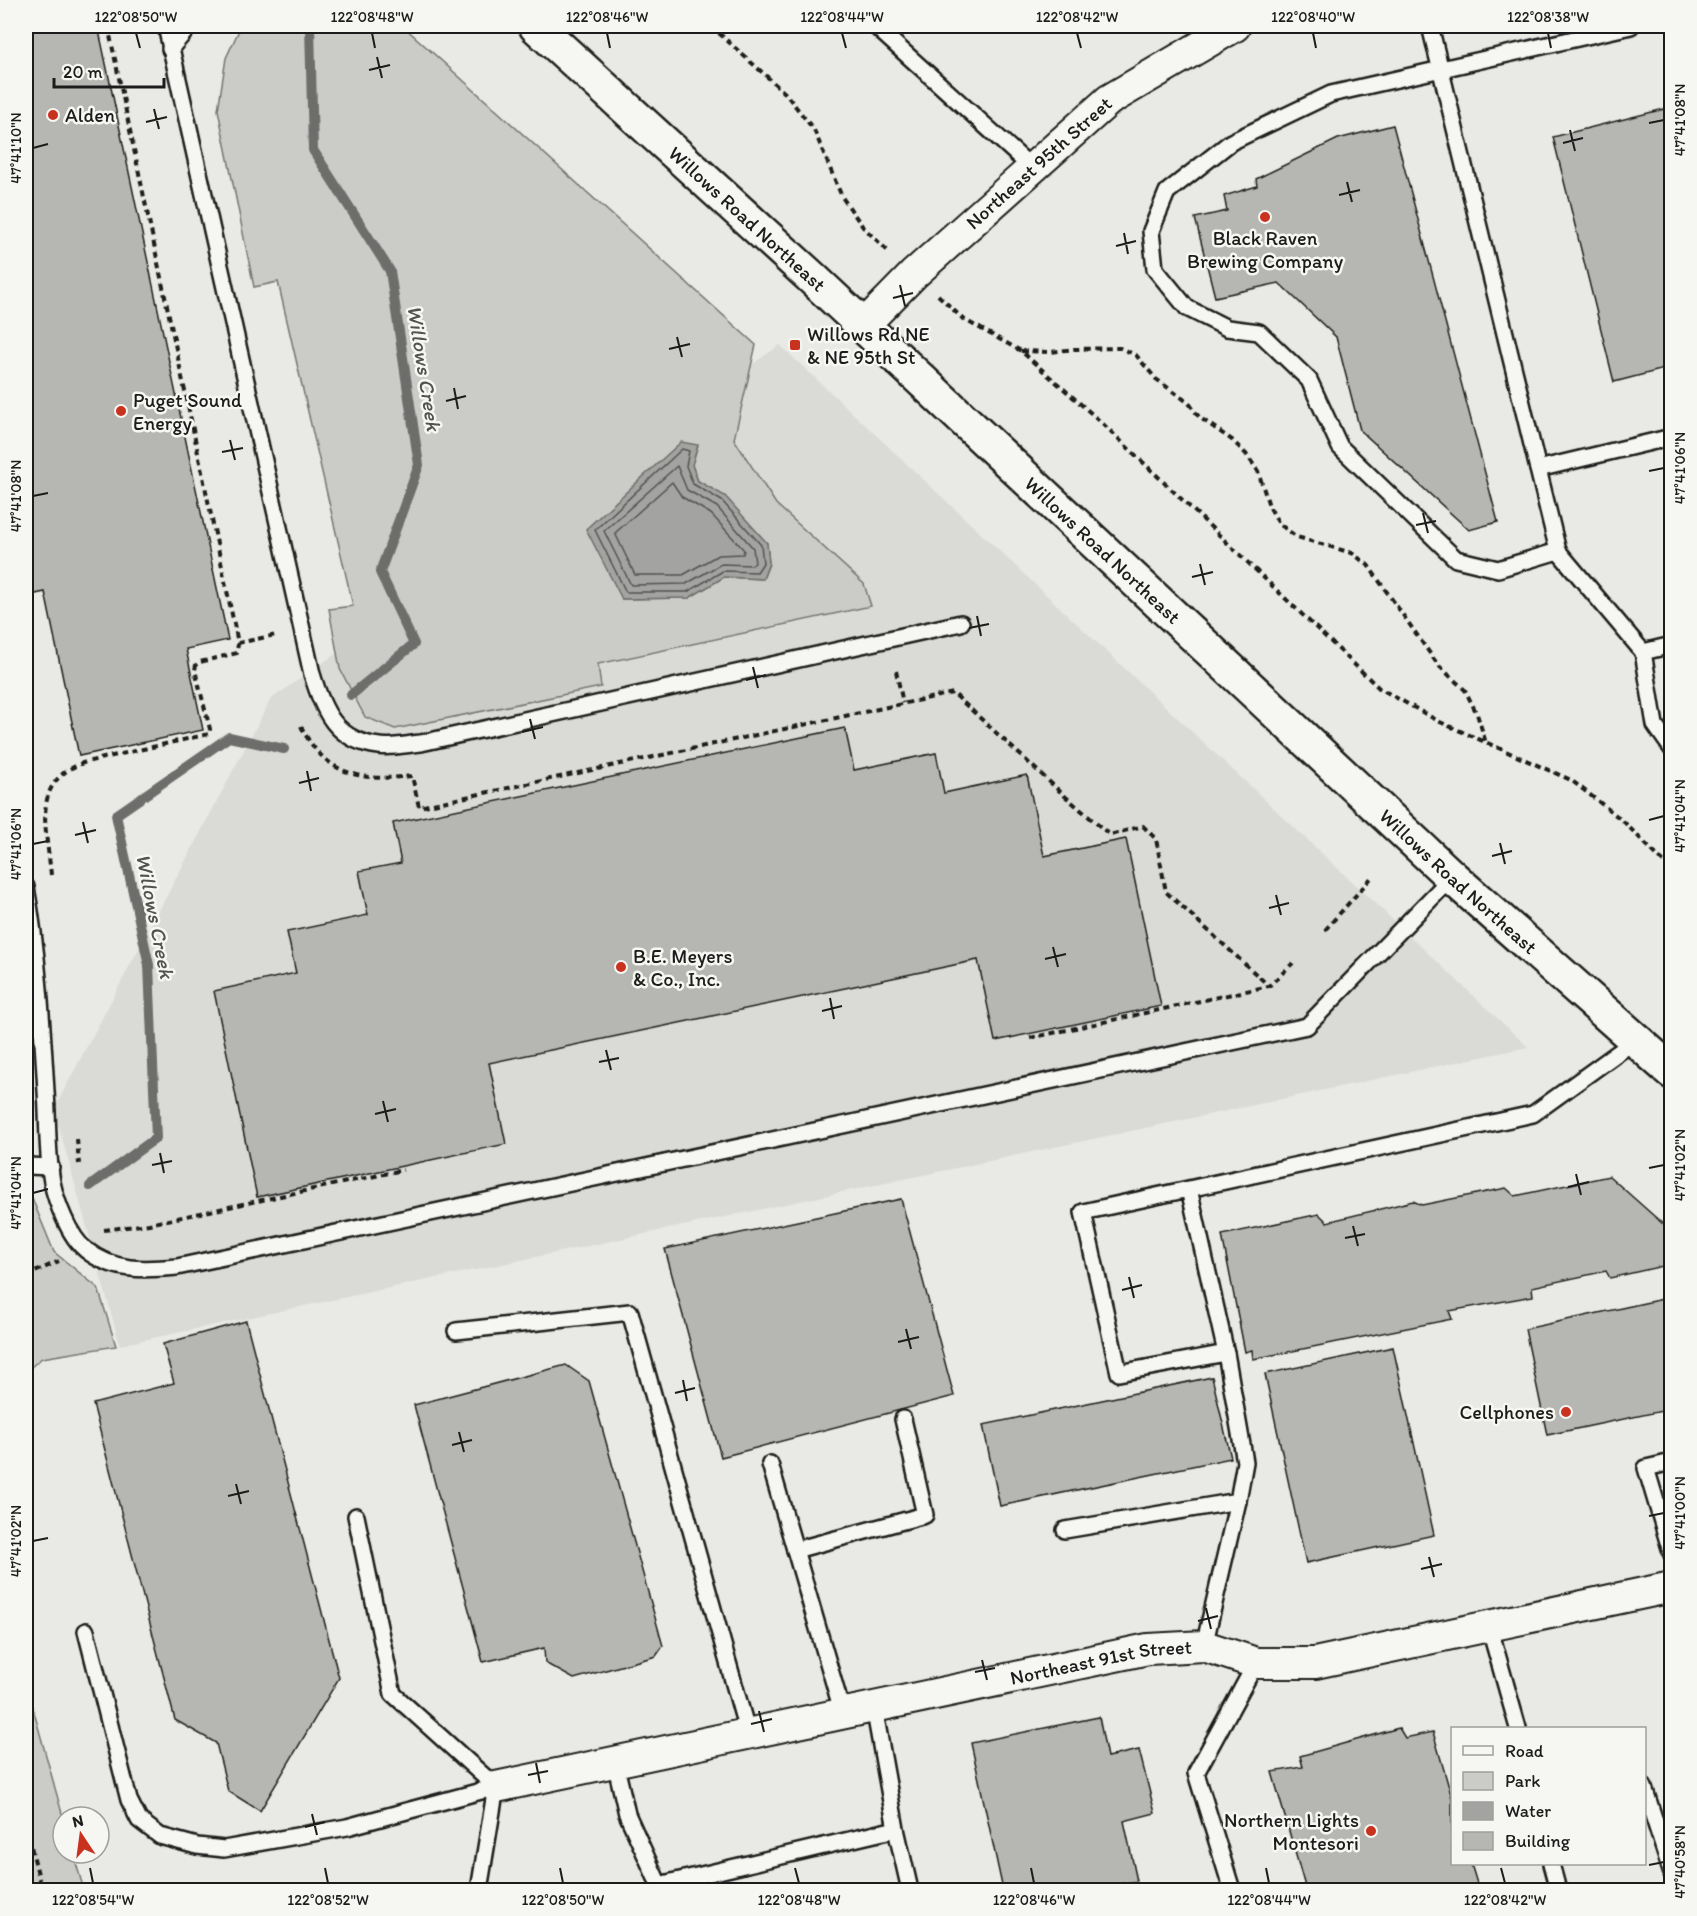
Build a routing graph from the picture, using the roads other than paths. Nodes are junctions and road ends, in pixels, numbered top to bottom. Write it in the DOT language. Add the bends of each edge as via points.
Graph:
graph roads {
  1 [pos="166,26"];
  2 [pos="190,26"];
  3 [pos="536,26"];
  4 [pos="876,26"];
  5 [pos="1235,26"];
  6 [pos="1430,26"];
  7 [pos="1631,26"];
  8 [pos="170,49"];
  9 [pos="1440,70"];
  10 [pos="1032,168"];
  11 [pos="863,326"];
  12 [pos="1671,437"];
  13 [pos="1538,469"];
  14 [pos="1558,551"];
  15 [pos="961,623"];
  16 [pos="1671,645"];
  17 [pos="1643,652"];
  18 [pos="1671,749"];
  19 [pos="1452,877"];
  20 [pos="26,887"];
  21 [pos="1637,1039"];
  22 [pos="1671,1072"];
  23 [pos="26,1163"];
  24 [pos="51,1167"];
  25 [pos="1189,1189"];
  26 [pos="456,1330"];
  27 [pos="1226,1353"];
  28 [pos="903,1419"];
  29 [pos="1671,1462"];
  30 [pos="770,1464"];
  31 [pos="1238,1501"];
  32 [pos="356,1516"];
  33 [pos="1065,1530"];
  34 [pos="795,1550"];
  35 [pos="1671,1555"];
  36 [pos="1671,1587"];
  37 [pos="1489,1626"];
  38 [pos="86,1630"];
  39 [pos="1204,1646"];
  40 [pos="1256,1663"];
  41 [pos="874,1707"];
  42 [pos="843,1714"];
  43 [pos="1518,1727"];
  44 [pos="748,1734"];
  45 [pos="615,1762"];
  46 [pos="496,1787"];
  47 [pos="1646,1793"];
  48 [pos="896,1829"];
  49 [pos="1552,1865"];
  50 [pos="1671,1874"];
  51 [pos="479,1890"];
  52 [pos="910,1890"];
  53 [pos="1232,1890"];
  54 [pos="1558,1890"];
  1 -- 8 [label="lane"];
  2 -- 8 [label="lane"];
  3 -- 11 [label="main road, Willows Road Northeast"];
  4 -- 10 [label="lane"];
  5 -- 10 [label="street, Northeast 95th Street" via="1109,100"];
  6 -- 9 [label="lane"];
  7 -- 9 [label="lane"];
  8 -- 15 [label="lane" via="312,674 333,724 353,739 380,747 421,743"];
  9 -- 13 [label="lane"];
  9 -- 14 [label="lane" via="1331,94 1231,142 1167,192 1151,231 1155,269 1187,308 1227,328 1259,332 1276,348 1309,380 1340,447 1456,559 1498,569"];
  10 -- 11 [label="street, Northeast 95th Street" via="914,274"];
  11 -- 19 [label="main road, Willows Road Northeast"];
  12 -- 13 [label="lane"];
  13 -- 14 [label="lane"];
  14 -- 17 [label="lane"];
  16 -- 17 [label="lane"];
  17 -- 18 [label="lane" via="1655,725"];
  19 -- 21 [label="main road, Willows Road Northeast"];
  19 -- 24 [label="lane" via="1307,1026 177,1266 144,1270 111,1264 84,1249 62,1216"];
  20 -- 24 [label="lane" via="41,1021"];
  21 -- 22 [label="main road, Willows Road Northeast"];
  21 -- 25 [label="lane" via="1533,1114"];
  23 -- 24 [label="lane"];
  25 -- 27 [label="lane"];
  25 -- 27 [label="lane" via="1083,1212 1119,1372"];
  26 -- 44 [label="lane" via="630,1312"];
  27 -- 31 [label="lane" via="1245,1462"];
  28 -- 34 [label="lane" via="925,1515"];
  29 -- 35 [label="lane" via="1646,1468"];
  30 -- 34 [label="lane"];
  31 -- 33 [label="lane"];
  31 -- 39 [label="lane"];
  32 -- 46 [label="lane" via="393,1694"];
  34 -- 42 [label="lane"];
  36 -- 37 [label="street, Northeast 91st Street"];
  37 -- 40 [label="street, Northeast 91st Street" via="1315,1663"];
  37 -- 43 [label="lane"];
  38 -- 46 [label="lane" via="129,1800 139,1820 160,1836 224,1849 346,1827"];
  39 -- 40 [label="street, Northeast 91st Street"];
  39 -- 41 [label="street, Northeast 91st Street" via="1148,1649"];
  40 -- 53 [label="lane" via="1196,1773"];
  41 -- 42 [label="street, Northeast 91st Street"];
  41 -- 48 [label="lane"];
  42 -- 44 [label="street, Northeast 91st Street"];
  44 -- 45 [label="street, Northeast 91st Street"];
  45 -- 46 [label="street, Northeast 91st Street"];
  45 -- 48 [label="lane" via="627,1814 658,1885"];
  46 -- 51 [label="lane"];
  47 -- 50 [label="lane"];
  48 -- 52 [label="lane"];
  49 -- 54 [label="lane"];
}
